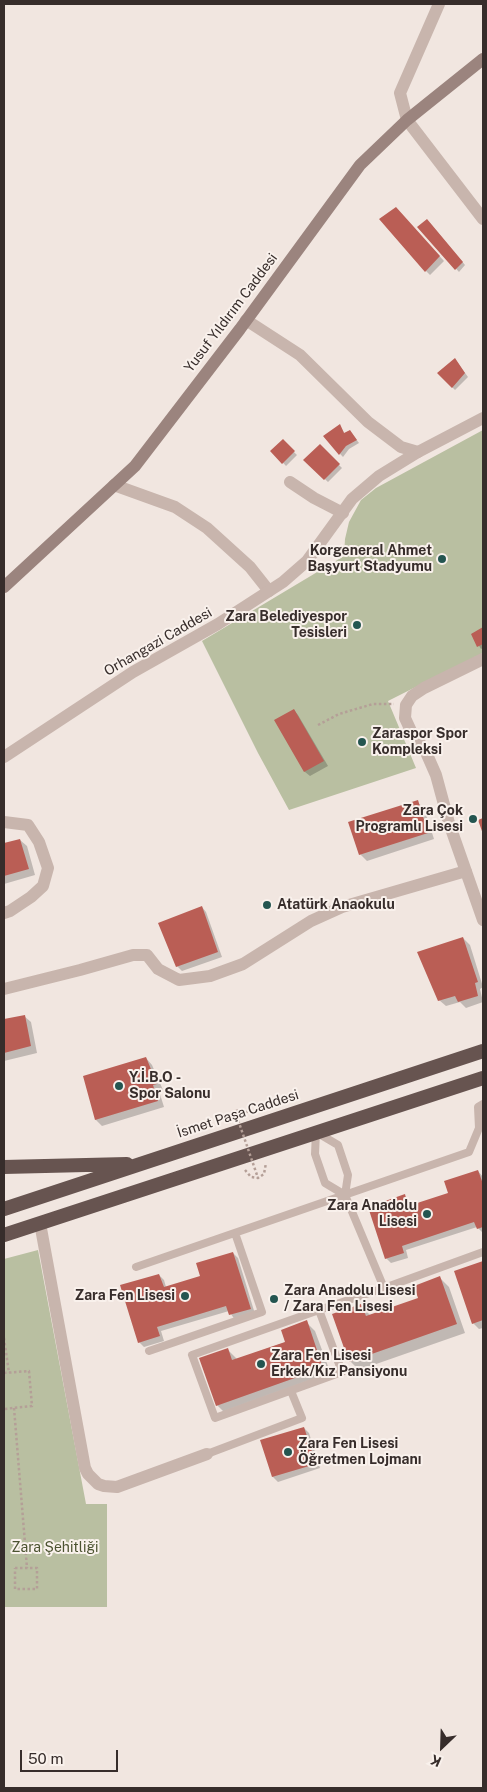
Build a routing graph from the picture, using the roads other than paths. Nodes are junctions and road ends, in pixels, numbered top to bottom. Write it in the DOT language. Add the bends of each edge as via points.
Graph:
graph roads {
  1 [pos="439,4"];
  2 [pos="483,59"];
  3 [pos="408,120"];
  4 [pos="483,219"];
  5 [pos="246,320"];
  6 [pos="483,418"];
  7 [pos="418,452"];
  8 [pos="290,482"];
  9 [pos="114,486"];
  10 [pos="342,513"];
  11 [pos="4,587"];
  12 [pos="269,591"];
  13 [pos="483,659"];
  14 [pos="4,757"];
  15 [pos="4,822"];
  16 [pos="466,871"];
  17 [pos="4,912"];
  18 [pos="483,920"];
  19 [pos="4,988"];
  20 [pos="483,1051"];
  21 [pos="483,1078"];
  22 [pos="483,1104"];
  23 [pos="316,1132"];
  24 [pos="142,1164"];
  25 [pos="4,1168"];
  26 [pos="345,1195"];
  27 [pos="4,1209"];
  28 [pos="40,1223"];
  29 [pos="235,1233"];
  30 [pos="4,1235"];
  31 [pos="483,1252"];
  32 [pos="136,1267"];
  33 [pos="384,1288"];
  34 [pos="320,1310"];
  35 [pos="149,1350"];
  36 [pos="292,1391"];
  37 [pos="207,1454"];
  1 -- 3 [label="street" via="400,93"];
  2 -- 3 [label="main road, Yusuf Yıldırım Caddesi"];
  3 -- 4 [label="street"];
  3 -- 5 [label="main road, Yusuf Yıldırım Caddesi" via="360,165"];
  5 -- 7 [label="street" via="300,355 368,422 401,447"];
  5 -- 9 [label="main road, Yusuf Yıldırım Caddesi" via="135,466"];
  6 -- 7 [label="street, Orhangazi Caddesi"];
  7 -- 10 [label="street, Orhangazi Caddesi" via="379,476"];
  8 -- 10 [label="street"];
  9 -- 11 [label="main road, Yusuf Yıldırım Caddesi"];
  9 -- 12 [label="street" via="175,507 207,528 250,567"];
  10 -- 12 [label="street, Orhangazi Caddesi" via="307,562"];
  12 -- 14 [label="street, Orhangazi Caddesi" via="133,672"];
  13 -- 16 [label="street" via="424,688 406,705 405,718 436,775"];
  15 -- 17 [label="street" via="28,825 39,842 48,868 43,886"];
  16 -- 18 [label="street"];
  16 -- 19 [label="street" via="342,907 311,921 243,964 210,976 179,980 158,969 147,955 133,955"];
  20 -- 24 [label="highway, İsmet Paşa Caddesi"];
  21 -- 23 [label="highway"];
  22 -- 26 [label="lane" via="478,1106 479,1128 469,1152"];
  23 -- 26 [label="lane" via="314,1154 325,1183"];
  23 -- 26 [label="lane" via="338,1146 348,1175"];
  23 -- 28 [label="highway"];
  24 -- 25 [label="highway"];
  24 -- 27 [label="highway, İsmet Paşa Caddesi"];
  26 -- 29 [label="lane"];
  26 -- 33 [label="lane"];
  28 -- 30 [label="highway"];
  28 -- 37 [label="street" via="88,1474 98,1484 117,1487"];
  29 -- 32 [label="lane"];
  29 -- 35 [label="lane" via="262,1312"];
  31 -- 33 [label="lane"];
  33 -- 34 [label="lane"];
  34 -- 36 [label="lane" via="342,1372"];
  34 -- 36 [label="lane" via="192,1355 215,1418"];
  36 -- 37 [label="lane" via="302,1418"];
}
